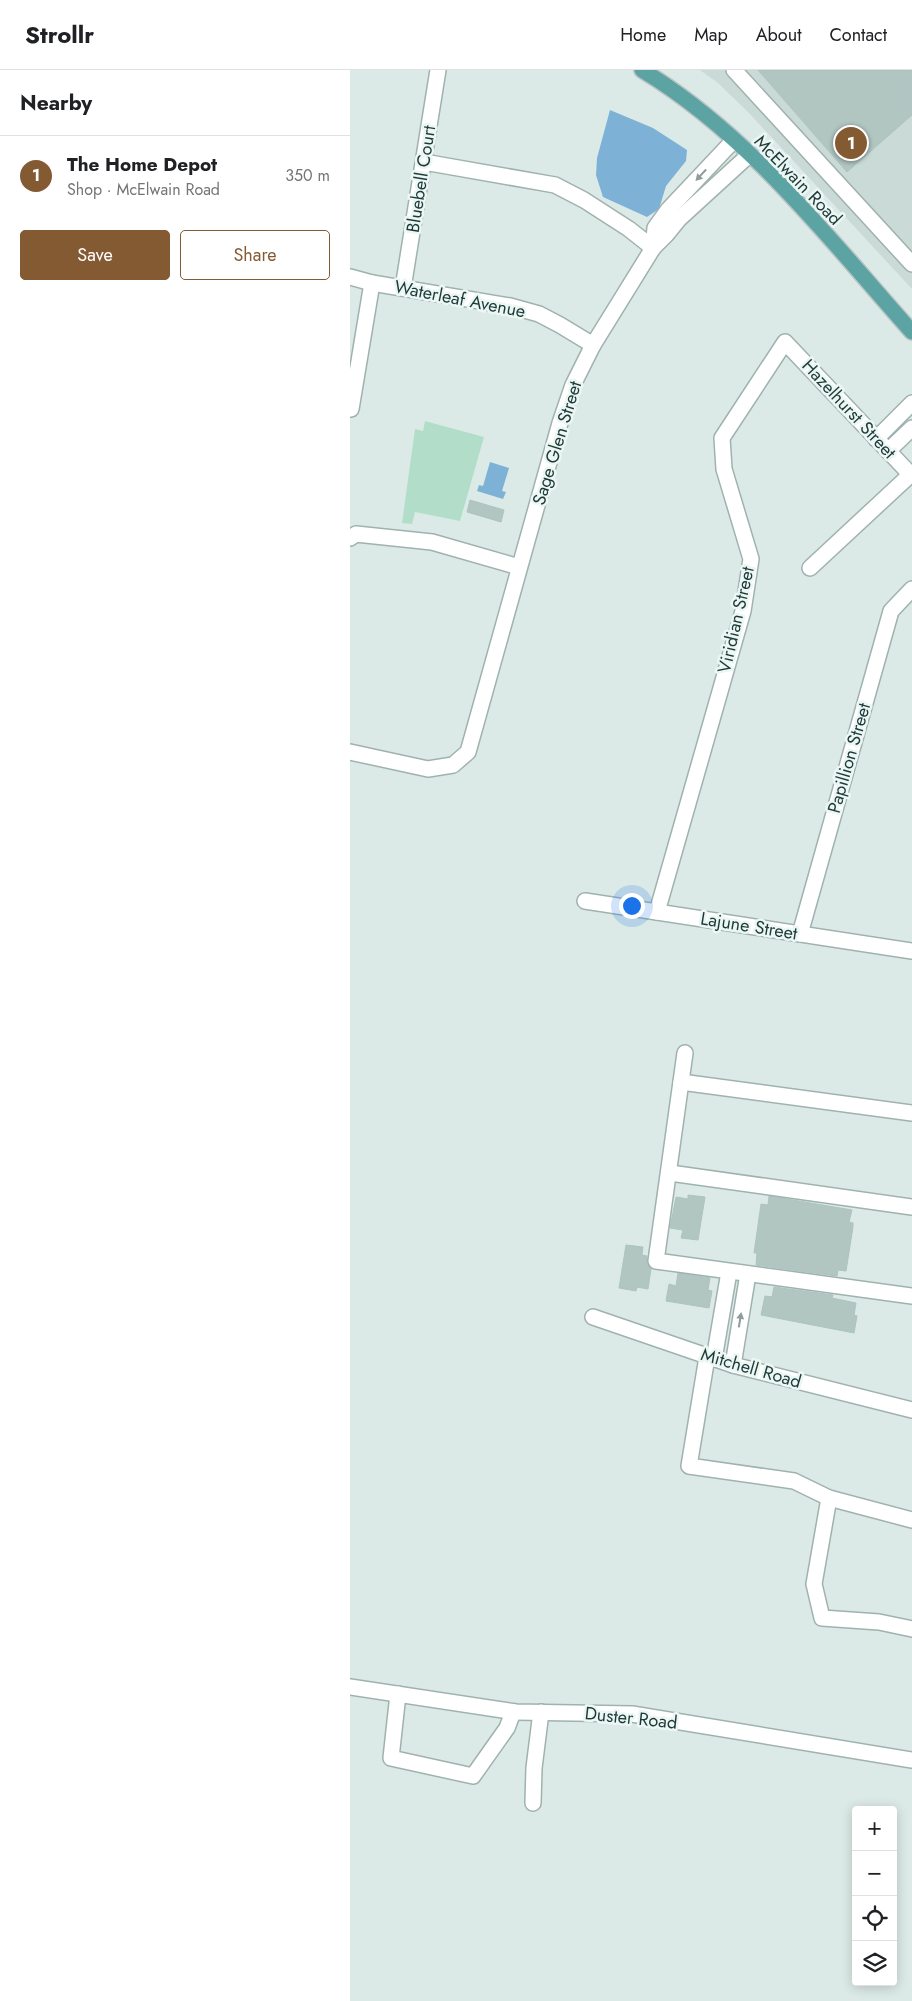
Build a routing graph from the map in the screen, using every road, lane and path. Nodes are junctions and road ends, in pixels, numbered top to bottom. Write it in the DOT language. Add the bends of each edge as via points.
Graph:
graph roads {
  1 [pos="438,70"];
  2 [pos="642,70"];
  3 [pos="734,70"];
  4 [pos="734,140"];
  5 [pos="749,155"];
  6 [pos="424,162"];
  7 [pos="681,207"];
  8 [pos="652,248"];
  9 [pos="912,264"];
  10 [pos="350,277"];
  11 [pos="372,283"];
  12 [pos="403,288"];
  13 [pos="912,332"];
  14 [pos="785,342"];
  15 [pos="593,345"];
  16 [pos="912,403"];
  17 [pos="351,409"];
  18 [pos="912,428"];
  19 [pos="876,439"];
  20 [pos="888,451"];
  21 [pos="911,476"];
  22 [pos="350,538"];
  23 [pos="519,567"];
  24 [pos="810,568"];
  25 [pos="912,590"];
  26 [pos="350,752"];
  27 [pos="585,901"];
  28 [pos="658,912"];
  29 [pos="800,934"];
  30 [pos="912,951"];
  31 [pos="685,1053"];
  32 [pos="681,1082"];
  33 [pos="912,1114"];
  34 [pos="670,1173"];
  35 [pos="912,1207"];
  36 [pos="729,1272"];
  37 [pos="748,1274"];
  38 [pos="912,1296"];
  39 [pos="593,1318"];
  40 [pos="710,1358"];
  41 [pos="733,1365"];
  42 [pos="912,1410"];
  43 [pos="829,1498"];
  44 [pos="912,1520"];
  45 [pos="912,1629"];
  46 [pos="350,1687"];
  47 [pos="398,1694"];
  48 [pos="513,1712"];
  49 [pos="541,1712"];
  50 [pos="912,1760"];
  51 [pos="533,1803"];
  1 -- 6 [label="street, Bluebell Court"];
  2 -- 4 [label="main road, McElwain Road" via="682,95"];
  3 -- 9 [label="street"];
  4 -- 5 [label="main road, McElwain Road"];
  4 -- 7 [label="street, Sage Glen Street, one-way"];
  5 -- 7 [label="street, Sage Glen Street"];
  5 -- 13 [label="main road, McElwain Road"];
  6 -- 8 [label="street" via="555,185 629,229"];
  6 -- 12 [label="street, Bluebell Court"];
  7 -- 8 [label="street, Sage Glen Street" via="655,228"];
  8 -- 15 [label="street, Sage Glen Street"];
  10 -- 11 [label="street, Waterleaf Avenue"];
  11 -- 12 [label="street, Waterleaf Avenue"];
  11 -- 17 [label="street"];
  12 -- 15 [label="street, Waterleaf Avenue" via="539,314"];
  14 -- 19 [label="street, Hazelhurst Street"];
  14 -- 28 [label="street, Viridian Street" via="722,438 724,469 751,559 743,610"];
  15 -- 23 [label="street, Sage Glen Street" via="562,416"];
  16 -- 19 [label="street"];
  18 -- 20 [label="street"];
  19 -- 20 [label="street, Hazelhurst Street"];
  20 -- 21 [label="street, Hazelhurst Street"];
  21 -- 24 [label="street"];
  22 -- 23 [label="street" via="356,534 432,542"];
  23 -- 26 [label="street, Sage Glen Street" via="468,752 453,765 428,769"];
  25 -- 29 [label="street, Papillion Street" via="890,611"];
  27 -- 28 [label="street, Lajune Street"];
  28 -- 29 [label="street, Lajune Street"];
  29 -- 30 [label="street, Lajune Street"];
  31 -- 32 [label="street"];
  32 -- 33 [label="street"];
  32 -- 34 [label="street"];
  34 -- 35 [label="street"];
  34 -- 36 [label="street" via="656,1261"];
  36 -- 37 [label="street"];
  36 -- 40 [label="street"];
  37 -- 38 [label="street"];
  41 -- 37 [label="street, one-way"];
  39 -- 40 [label="street, Mitchell Road"];
  40 -- 41 [label="street, Mitchell Road"];
  40 -- 43 [label="street" via="689,1466 794,1481"];
  41 -- 42 [label="street, Mitchell Road"];
  43 -- 44 [label="street"];
  43 -- 45 [label="street" via="814,1584 822,1618 880,1622"];
  46 -- 47 [label="street, Duster Road"];
  47 -- 48 [label="street, Duster Road"];
  47 -- 48 [label="street" via="391,1758 473,1776 507,1728"];
  48 -- 49 [label="street, Duster Road"];
  49 -- 50 [label="street, Duster Road" via="632,1714"];
  49 -- 51 [label="street"];
}
